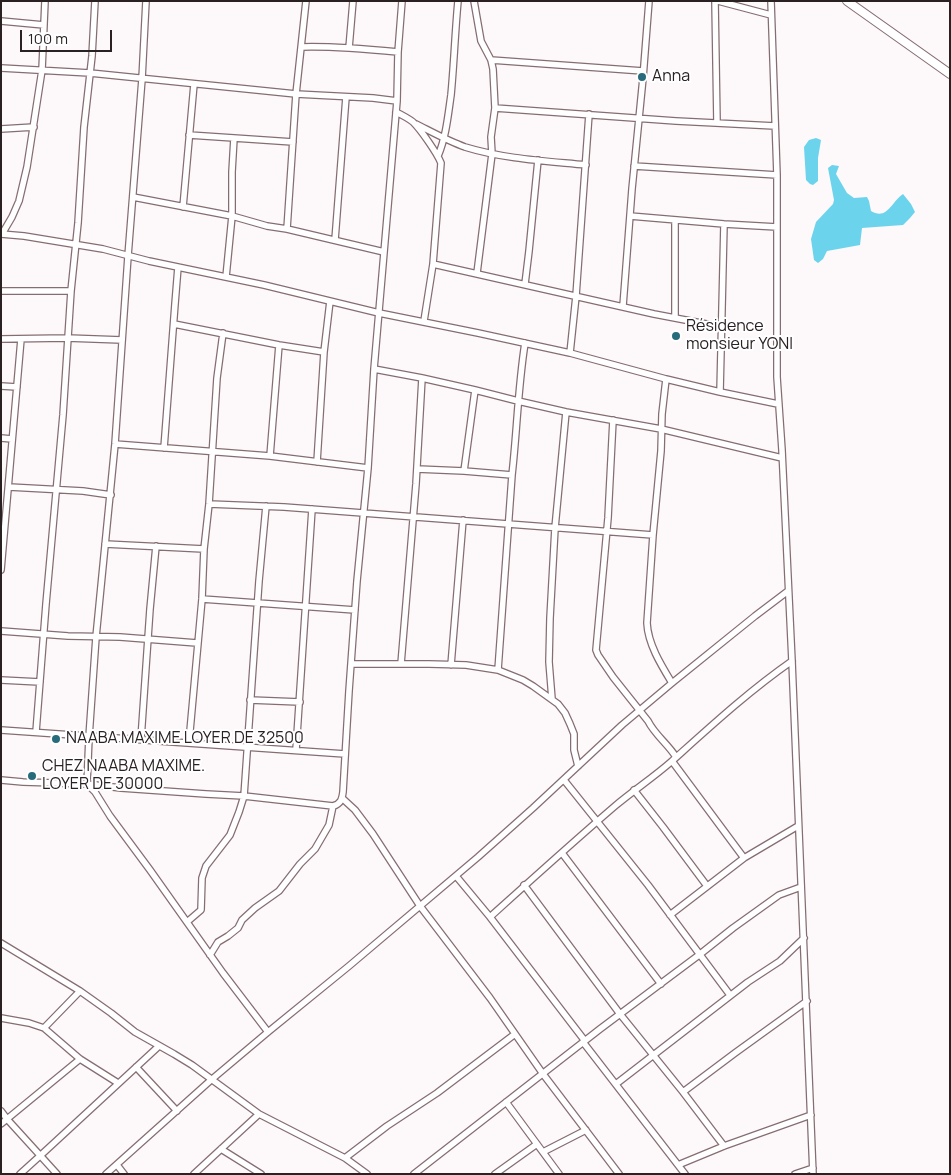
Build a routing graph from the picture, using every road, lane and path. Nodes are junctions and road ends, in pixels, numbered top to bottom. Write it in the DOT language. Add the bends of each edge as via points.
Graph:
graph roads {
  1 [pos="45,1"];
  2 [pos="95,1"];
  3 [pos="146,1"];
  4 [pos="306,1"];
  5 [pos="353,1"];
  6 [pos="402,1"];
  7 [pos="458,1"];
  8 [pos="474,1"];
  9 [pos="649,1"];
  10 [pos="717,1"];
  11 [pos="771,1"];
  12 [pos="847,1"];
  13 [pos="771,15"];
  14 [pos="1,21"];
  15 [pos="44,25"];
  16 [pos="302,47"];
  17 [pos="349,48"];
  18 [pos="398,52"];
  19 [pos="491,60"];
  20 [pos="1,68"];
  21 [pos="42,70"];
  22 [pos="643,71"];
  23 [pos="90,73"];
  24 [pos="950,74"];
  25 [pos="142,79"];
  26 [pos="194,84"];
  27 [pos="296,94"];
  28 [pos="346,97"];
  29 [pos="396,101"];
  30 [pos="495,108"];
  31 [pos="396,112"];
  32 [pos="589,114"];
  33 [pos="638,118"];
  34 [pos="414,123"];
  35 [pos="717,123"];
  36 [pos="776,126"];
  37 [pos="1,128"];
  38 [pos="34,128"];
  39 [pos="189,135"];
  40 [pos="234,138"];
  41 [pos="444,138"];
  42 [pos="293,142"];
  43 [pos="492,154"];
  44 [pos="438,156"];
  45 [pos="538,160"];
  46 [pos="586,165"];
  47 [pos="634,166"];
  48 [pos="777,176"];
  49 [pos="133,197"];
  50 [pos="183,206"];
  51 [pos="232,216"];
  52 [pos="630,216"];
  53 [pos="676,220"];
  54 [pos="724,224"];
  55 [pos="777,227"];
  56 [pos="287,229"];
  57 [pos="2,234"];
  58 [pos="335,240"];
  59 [pos="76,244"];
  60 [pos="384,252"];
  61 [pos="128,256"];
  62 [pos="433,264"];
  63 [pos="178,267"];
  64 [pos="477,273"];
  65 [pos="226,277"];
  66 [pos="525,284"];
  67 [pos="1,291"];
  68 [pos="71,291"];
  69 [pos="576,296"];
  70 [pos="330,301"];
  71 [pos="623,306"];
  72 [pos="379,313"];
  73 [pos="675,318"];
  74 [pos="424,322"];
  75 [pos="174,324"];
  76 [pos="722,327"];
  77 [pos="223,333"];
  78 [pos="67,338"];
  79 [pos="1,339"];
  80 [pos="21,339"];
  81 [pos="122,340"];
  82 [pos="525,344"];
  83 [pos="279,345"];
  84 [pos="324,352"];
  85 [pos="570,353"];
  86 [pos="374,368"];
  87 [pos="422,378"];
  88 [pos="666,379"];
  89 [pos="1,386"];
  90 [pos="17,387"];
  91 [pos="475,390"];
  92 [pos="720,392"];
  93 [pos="518,401"];
  94 [pos="778,404"];
  95 [pos="566,412"];
  96 [pos="613,420"];
  97 [pos="662,429"];
  98 [pos="1,438"];
  99 [pos="12,439"];
  100 [pos="116,444"];
  101 [pos="164,448"];
  102 [pos="212,452"];
  103 [pos="270,456"];
  104 [pos="782,458"];
  105 [pos="317,462"];
  106 [pos="368,468"];
  107 [pos="416,469"];
  108 [pos="464,471"];
  109 [pos="512,475"];
  110 [pos="9,487"];
  111 [pos="56,489"];
  112 [pos="111,495"];
  113 [pos="208,504"];
  114 [pos="266,506"];
  115 [pos="312,510"];
  116 [pos="363,513"];
  117 [pos="413,516"];
  118 [pos="463,520"];
  119 [pos="509,524"];
  120 [pos="555,528"];
  121 [pos="606,532"];
  122 [pos="653,535"];
  123 [pos="105,544"];
  124 [pos="156,546"];
  125 [pos="204,549"];
  126 [pos="1,570"];
  127 [pos="788,591"];
  128 [pos="202,600"];
  129 [pos="258,603"];
  130 [pos="306,607"];
  131 [pos="355,610"];
  132 [pos="1,632"];
  133 [pos="44,634"];
  134 [pos="96,637"];
  135 [pos="148,640"];
  136 [pos="198,643"];
  137 [pos="792,661"];
  138 [pos="352,664"];
  139 [pos="401,664"];
  140 [pos="451,664"];
  141 [pos="498,670"];
  142 [pos="1,680"];
  143 [pos="40,682"];
  144 [pos="672,683"];
  145 [pos="552,699"];
  146 [pos="250,700"];
  147 [pos="300,702"];
  148 [pos="639,711"];
  149 [pos="1,730"];
  150 [pos="36,732"];
  151 [pos="89,736"];
  152 [pos="141,739"];
  153 [pos="189,742"];
  154 [pos="247,747"];
  155 [pos="296,750"];
  156 [pos="345,754"];
  157 [pos="674,759"];
  158 [pos="578,766"];
  159 [pos="1,780"];
  160 [pos="564,780"];
  161 [pos="87,784"];
  162 [pos="634,790"];
  163 [pos="244,796"];
  164 [pos="342,798"];
  165 [pos="333,806"];
  166 [pos="598,821"];
  167 [pos="798,826"];
  168 [pos="562,853"];
  169 [pos="744,858"];
  170 [pos="456,876"];
  171 [pos="524,885"];
  172 [pos="707,886"];
  173 [pos="801,887"];
  174 [pos="420,906"];
  175 [pos="670,915"];
  176 [pos="490,917"];
  177 [pos="187,922"];
  178 [pos="804,938"];
  179 [pos="1,943"];
  180 [pos="210,955"];
  181 [pos="699,956"];
  182 [pos="661,984"];
  183 [pos="80,991"];
  184 [pos="730,995"];
  185 [pos="807,1001"];
  186 [pos="620,1014"];
  187 [pos="1,1018"];
  188 [pos="44,1028"];
  189 [pos="268,1032"];
  190 [pos="515,1034"];
  191 [pos="584,1042"];
  192 [pos="159,1046"];
  193 [pos="654,1054"];
  194 [pos="80,1058"];
  195 [pos="136,1067"];
  196 [pos="543,1074"];
  197 [pos="211,1080"];
  198 [pos="118,1083"];
  199 [pos="616,1084"];
  200 [pos="683,1092"];
  201 [pos="506,1102"];
  202 [pos="1,1111"];
  203 [pos="177,1112"];
  204 [pos="259,1114"];
  205 [pos="811,1115"];
  206 [pos="7,1119"];
  207 [pos="1,1124"];
  208 [pos="586,1130"];
  209 [pos="537,1144"];
  210 [pos="724,1146"];
  211 [pos="222,1149"];
  212 [pos="543,1152"];
  213 [pos="41,1155"];
  214 [pos="345,1158"];
  215 [pos="117,1165"];
  216 [pos="678,1165"];
  217 [pos="813,1171"];
  218 [pos="498,1173"];
  219 [pos="20,1174"];
  220 [pos="57,1174"];
  221 [pos="106,1174"];
  222 [pos="124,1174"];
  223 [pos="194,1174"];
  224 [pos="261,1174"];
  225 [pos="367,1174"];
  226 [pos="414,1174"];
  227 [pos="559,1174"];
  228 [pos="619,1174"];
  229 [pos="685,1174"];
  230 [pos="795,1174"];
  1 -- 15 [label="street"];
  2 -- 23 [label="street"];
  3 -- 25 [label="street"];
  4 -- 16 [label="street"];
  5 -- 17 [label="street"];
  6 -- 18 [label="street"];
  7 -- 41 [label="street" via="454,68"];
  8 -- 19 [label="street" via="481,41"];
  9 -- 22 [label="street"];
  10 -- 13 [label="street"];
  10 -- 35 [label="street"];
  11 -- 13 [label="street"];
  12 -- 24 [label="street"];
  13 -- 36 [label="street"];
  14 -- 15 [label="street"];
  15 -- 21 [label="street"];
  16 -- 17 [label="street"];
  16 -- 27 [label="street"];
  17 -- 18 [label="street"];
  18 -- 29 [label="street"];
  19 -- 22 [label="street"];
  19 -- 30 [label="street"];
  20 -- 21 [label="street"];
  21 -- 23 [label="street"];
  21 -- 38 [label="street"];
  22 -- 33 [label="street"];
  23 -- 25 [label="street"];
  23 -- 59 [label="street"];
  25 -- 26 [label="street"];
  25 -- 49 [label="street"];
  26 -- 27 [label="street"];
  26 -- 39 [label="street"];
  27 -- 28 [label="street"];
  27 -- 42 [label="street"];
  28 -- 29 [label="street"];
  28 -- 58 [label="street"];
  29 -- 31 [label="street"];
  30 -- 32 [label="street"];
  30 -- 43 [label="street"];
  31 -- 34 [label="street"];
  31 -- 60 [label="street"];
  32 -- 33 [label="street"];
  32 -- 46 [label="street"];
  33 -- 35 [label="street"];
  33 -- 47 [label="street"];
  34 -- 41 [label="street"];
  34 -- 44 [label="street"];
  35 -- 36 [label="street"];
  36 -- 48 [label="street"];
  37 -- 38 [label="street"];
  38 -- 57 [label="street" via="19,201"];
  39 -- 40 [label="street"];
  39 -- 50 [label="street"];
  40 -- 42 [label="street"];
  40 -- 51 [label="street"];
  41 -- 43 [label="street"];
  41 -- 44 [label="street"];
  42 -- 56 [label="street"];
  43 -- 45 [label="street"];
  43 -- 64 [label="street"];
  44 -- 62 [label="street" via="441,166"];
  45 -- 46 [label="street"];
  45 -- 66 [label="street"];
  46 -- 69 [label="street"];
  47 -- 48 [label="street"];
  47 -- 52 [label="street"];
  48 -- 55 [label="street"];
  49 -- 50 [label="street"];
  49 -- 61 [label="street"];
  50 -- 51 [label="street"];
  51 -- 56 [label="street"];
  51 -- 65 [label="street"];
  52 -- 53 [label="street"];
  52 -- 71 [label="street"];
  53 -- 54 [label="street"];
  53 -- 73 [label="street"];
  54 -- 55 [label="street"];
  54 -- 76 [label="street"];
  55 -- 94 [label="street"];
  56 -- 58 [label="street"];
  57 -- 59 [label="street"];
  58 -- 60 [label="street"];
  59 -- 61 [label="street"];
  59 -- 68 [label="street"];
  60 -- 72 [label="street"];
  61 -- 63 [label="street"];
  61 -- 81 [label="street"];
  62 -- 64 [label="street"];
  62 -- 74 [label="street"];
  63 -- 65 [label="street"];
  63 -- 75 [label="street"];
  64 -- 66 [label="street"];
  65 -- 70 [label="street"];
  66 -- 69 [label="street"];
  67 -- 68 [label="street"];
  68 -- 78 [label="street"];
  69 -- 71 [label="street"];
  69 -- 85 [label="street"];
  70 -- 72 [label="street"];
  70 -- 84 [label="street"];
  71 -- 73 [label="street"];
  72 -- 74 [label="street"];
  72 -- 86 [label="street"];
  73 -- 76 [label="street"];
  74 -- 82 [label="street"];
  75 -- 77 [label="street"];
  75 -- 101 [label="street"];
  76 -- 92 [label="street"];
  77 -- 83 [label="street"];
  77 -- 102 [label="street"];
  78 -- 80 [label="street"];
  78 -- 81 [label="street"];
  78 -- 111 [label="street"];
  79 -- 80 [label="street"];
  80 -- 90 [label="street"];
  81 -- 100 [label="street"];
  82 -- 85 [label="street"];
  82 -- 93 [label="street"];
  83 -- 84 [label="street"];
  83 -- 103 [label="street"];
  84 -- 105 [label="street"];
  85 -- 88 [label="street"];
  86 -- 87 [label="street"];
  86 -- 106 [label="street"];
  87 -- 91 [label="street"];
  87 -- 107 [label="street"];
  88 -- 92 [label="street"];
  88 -- 97 [label="street"];
  89 -- 90 [label="street"];
  90 -- 99 [label="street"];
  91 -- 93 [label="street"];
  91 -- 108 [label="street"];
  92 -- 94 [label="street"];
  93 -- 95 [label="street"];
  93 -- 109 [label="street"];
  94 -- 104 [label="street"];
  95 -- 96 [label="street"];
  95 -- 120 [label="street"];
  96 -- 97 [label="street"];
  96 -- 121 [label="street"];
  97 -- 104 [label="street"];
  97 -- 122 [label="street"];
  98 -- 99 [label="street"];
  99 -- 110 [label="street"];
  100 -- 101 [label="street"];
  100 -- 112 [label="street"];
  101 -- 102 [label="street"];
  102 -- 103 [label="street"];
  102 -- 113 [label="street"];
  103 -- 105 [label="street"];
  104 -- 127 [label="street"];
  105 -- 106 [label="street"];
  106 -- 116 [label="street"];
  107 -- 108 [label="street"];
  107 -- 117 [label="street"];
  108 -- 109 [label="street"];
  109 -- 119 [label="street"];
  110 -- 111 [label="street"];
  110 -- 126 [label="street"];
  111 -- 112 [label="street"];
  111 -- 133 [label="street"];
  112 -- 123 [label="street"];
  113 -- 114 [label="street"];
  113 -- 125 [label="street"];
  114 -- 115 [label="street"];
  114 -- 129 [label="street"];
  115 -- 116 [label="street"];
  115 -- 130 [label="street"];
  116 -- 117 [label="street"];
  116 -- 131 [label="street"];
  117 -- 118 [label="street"];
  117 -- 139 [label="street"];
  118 -- 119 [label="street"];
  118 -- 140 [label="street"];
  119 -- 120 [label="street"];
  119 -- 141 [label="street"];
  120 -- 121 [label="street"];
  120 -- 145 [label="street" via="549,662"];
  121 -- 122 [label="street"];
  121 -- 148 [label="street" via="596,652"];
  122 -- 144 [label="street" via="648,626 651,641"];
  123 -- 124 [label="street"];
  123 -- 134 [label="street"];
  124 -- 125 [label="street"];
  124 -- 135 [label="street"];
  125 -- 128 [label="street"];
  127 -- 137 [label="street"];
  127 -- 144 [label="street"];
  128 -- 129 [label="street"];
  128 -- 136 [label="street"];
  129 -- 130 [label="street"];
  129 -- 146 [label="street"];
  130 -- 131 [label="street"];
  130 -- 147 [label="street"];
  131 -- 138 [label="street"];
  132 -- 133 [label="street"];
  133 -- 134 [label="street"];
  133 -- 143 [label="street"];
  134 -- 135 [label="street"];
  134 -- 151 [label="street"];
  135 -- 136 [label="street"];
  135 -- 152 [label="street"];
  136 -- 153 [label="street"];
  137 -- 157 [label="street" via="754,688"];
  137 -- 167 [label="street"];
  138 -- 139 [label="street"];
  138 -- 156 [label="street"];
  139 -- 140 [label="street"];
  140 -- 141 [label="street"];
  141 -- 145 [label="street" via="523,680"];
  142 -- 143 [label="street"];
  143 -- 150 [label="street"];
  144 -- 148 [label="street"];
  145 -- 158 [label="street" via="562,709 574,734"];
  146 -- 147 [label="street"];
  146 -- 154 [label="street"];
  147 -- 155 [label="street"];
  148 -- 157 [label="street" via="673,752"];
  148 -- 158 [label="street"];
  149 -- 150 [label="street"];
  150 -- 151 [label="street"];
  151 -- 152 [label="street"];
  151 -- 161 [label="street"];
  152 -- 153 [label="street"];
  153 -- 154 [label="street"];
  154 -- 155 [label="street"];
  154 -- 163 [label="street"];
  155 -- 156 [label="street"];
  156 -- 164 [label="street"];
  157 -- 162 [label="street"];
  157 -- 169 [label="street"];
  158 -- 160 [label="street"];
  159 -- 161 [label="street"];
  160 -- 166 [label="street"];
  160 -- 170 [label="street"];
  161 -- 163 [label="street"];
  161 -- 177 [label="street" via="94,789"];
  162 -- 166 [label="street"];
  162 -- 172 [label="street"];
  163 -- 165 [label="street"];
  163 -- 177 [label="street" via="230,835 206,866 202,878 201,910"];
  164 -- 165 [label="street"];
  164 -- 174 [label="street" via="373,834"];
  165 -- 180 [label="street" via="329,824 315,849 279,891 218,942"];
  166 -- 168 [label="street"];
  166 -- 175 [label="street"];
  167 -- 169 [label="street"];
  167 -- 173 [label="street"];
  168 -- 171 [label="street"];
  168 -- 182 [label="street"];
  169 -- 172 [label="street"];
  170 -- 174 [label="street"];
  170 -- 176 [label="street"];
  171 -- 176 [label="street"];
  171 -- 186 [label="street"];
  172 -- 175 [label="street"];
  173 -- 178 [label="street"];
  173 -- 181 [label="street" via="779,896"];
  174 -- 189 [label="street"];
  174 -- 190 [label="street"];
  175 -- 181 [label="street"];
  176 -- 191 [label="street"];
  177 -- 180 [label="street"];
  178 -- 184 [label="street" via="780,961"];
  178 -- 185 [label="street"];
  179 -- 183 [label="street"];
  180 -- 189 [label="street"];
  181 -- 182 [label="street"];
  181 -- 184 [label="street"];
  182 -- 186 [label="street"];
  183 -- 188 [label="street"];
  183 -- 192 [label="street"];
  184 -- 193 [label="street"];
  185 -- 200 [label="street"];
  185 -- 205 [label="street"];
  186 -- 191 [label="street"];
  186 -- 193 [label="street"];
  187 -- 188 [label="street"];
  188 -- 194 [label="street"];
  189 -- 197 [label="street"];
  190 -- 196 [label="street"];
  190 -- 214 [label="street"];
  191 -- 196 [label="street"];
  191 -- 199 [label="street"];
  192 -- 195 [label="street"];
  192 -- 197 [label="street"];
  193 -- 199 [label="street"];
  193 -- 200 [label="street"];
  194 -- 198 [label="street"];
  194 -- 206 [label="street"];
  195 -- 198 [label="street"];
  195 -- 203 [label="street"];
  196 -- 201 [label="street"];
  196 -- 208 [label="street"];
  197 -- 203 [label="street"];
  197 -- 204 [label="street"];
  198 -- 213 [label="street"];
  199 -- 216 [label="street"];
  200 -- 210 [label="street"];
  201 -- 209 [label="street"];
  201 -- 226 [label="street"];
  202 -- 206 [label="street"];
  203 -- 215 [label="street"];
  204 -- 211 [label="street"];
  204 -- 214 [label="street"];
  205 -- 210 [label="street"];
  205 -- 217 [label="street"];
  206 -- 207 [label="street"];
  206 -- 213 [label="street"];
  208 -- 212 [label="street"];
  208 -- 228 [label="street"];
  209 -- 212 [label="street"];
  209 -- 218 [label="street"];
  210 -- 216 [label="street"];
  211 -- 223 [label="street"];
  211 -- 224 [label="street"];
  212 -- 227 [label="street"];
  213 -- 219 [label="street"];
  213 -- 220 [label="street"];
  214 -- 225 [label="street"];
  215 -- 221 [label="street"];
  215 -- 222 [label="street"];
  216 -- 229 [label="street"];
  217 -- 230 [label="street"];
}
